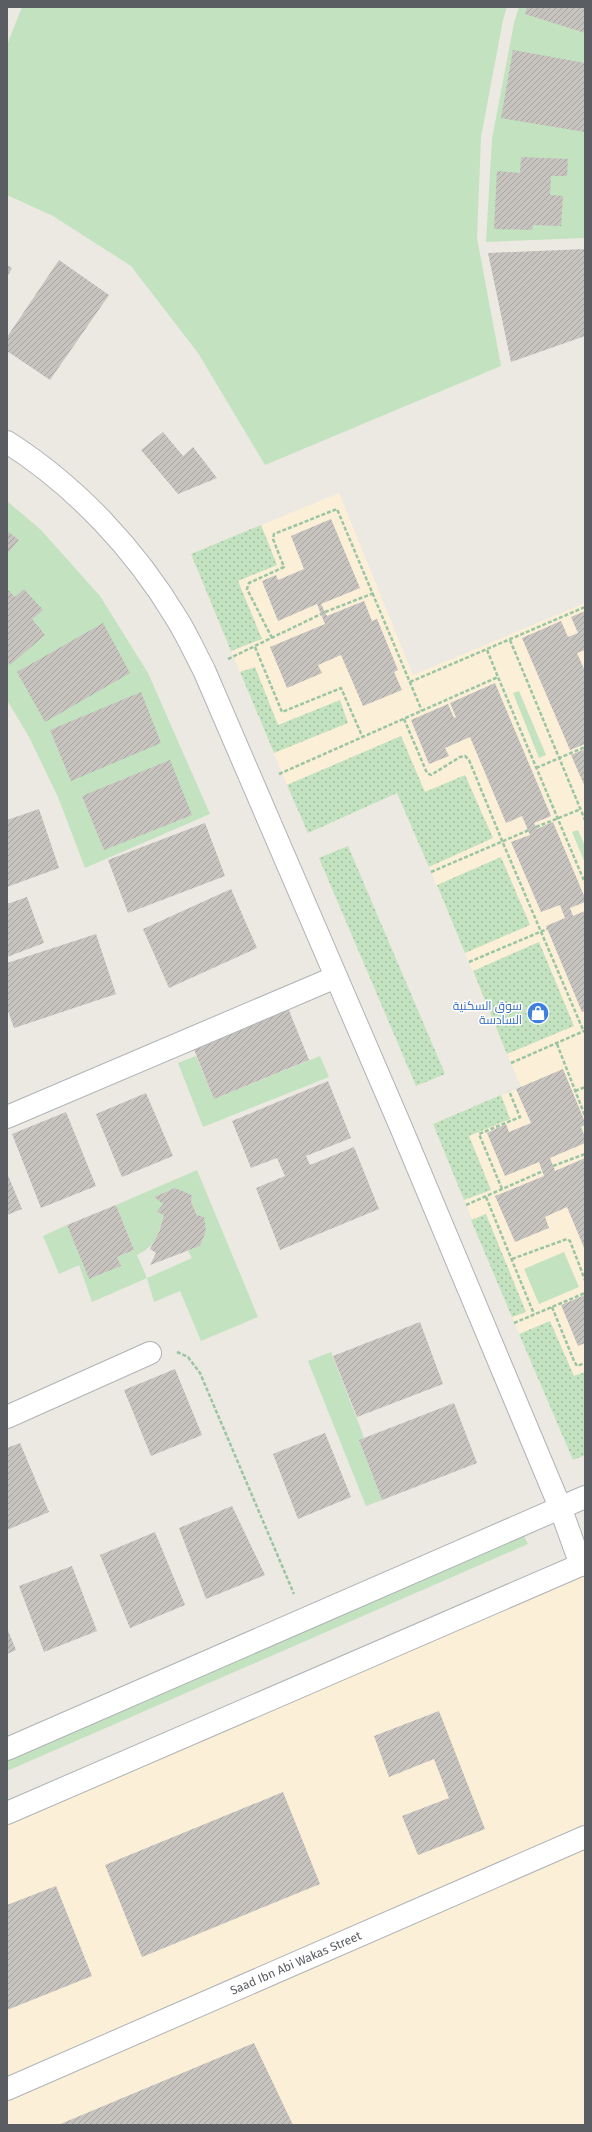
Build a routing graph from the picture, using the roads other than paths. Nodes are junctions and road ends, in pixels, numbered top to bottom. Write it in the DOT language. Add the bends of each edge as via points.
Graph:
graph roads {
  1 [pos="7,442"];
  2 [pos="336,977"];
  3 [pos="7,1117"];
  4 [pos="150,1353"];
  5 [pos="7,1418"];
  6 [pos="585,1496"];
  7 [pos="560,1507"];
  8 [pos="583,1564"];
  9 [pos="7,1750"];
  10 [pos="7,1813"];
  11 [pos="585,1838"];
  12 [pos="7,2089"];
  1 -- 2 [label="street" via="54,476 88,507 149,577 177,619 204,670"];
  2 -- 3 [label="street"];
  2 -- 7 [label="street"];
  4 -- 5 [label="street"];
  6 -- 7 [label="street"];
  7 -- 8 [label="street"];
  7 -- 9 [label="street"];
  8 -- 10 [label="street"];
  11 -- 12 [label="street, Saad Ibn Abi Wakas Street"];
}
